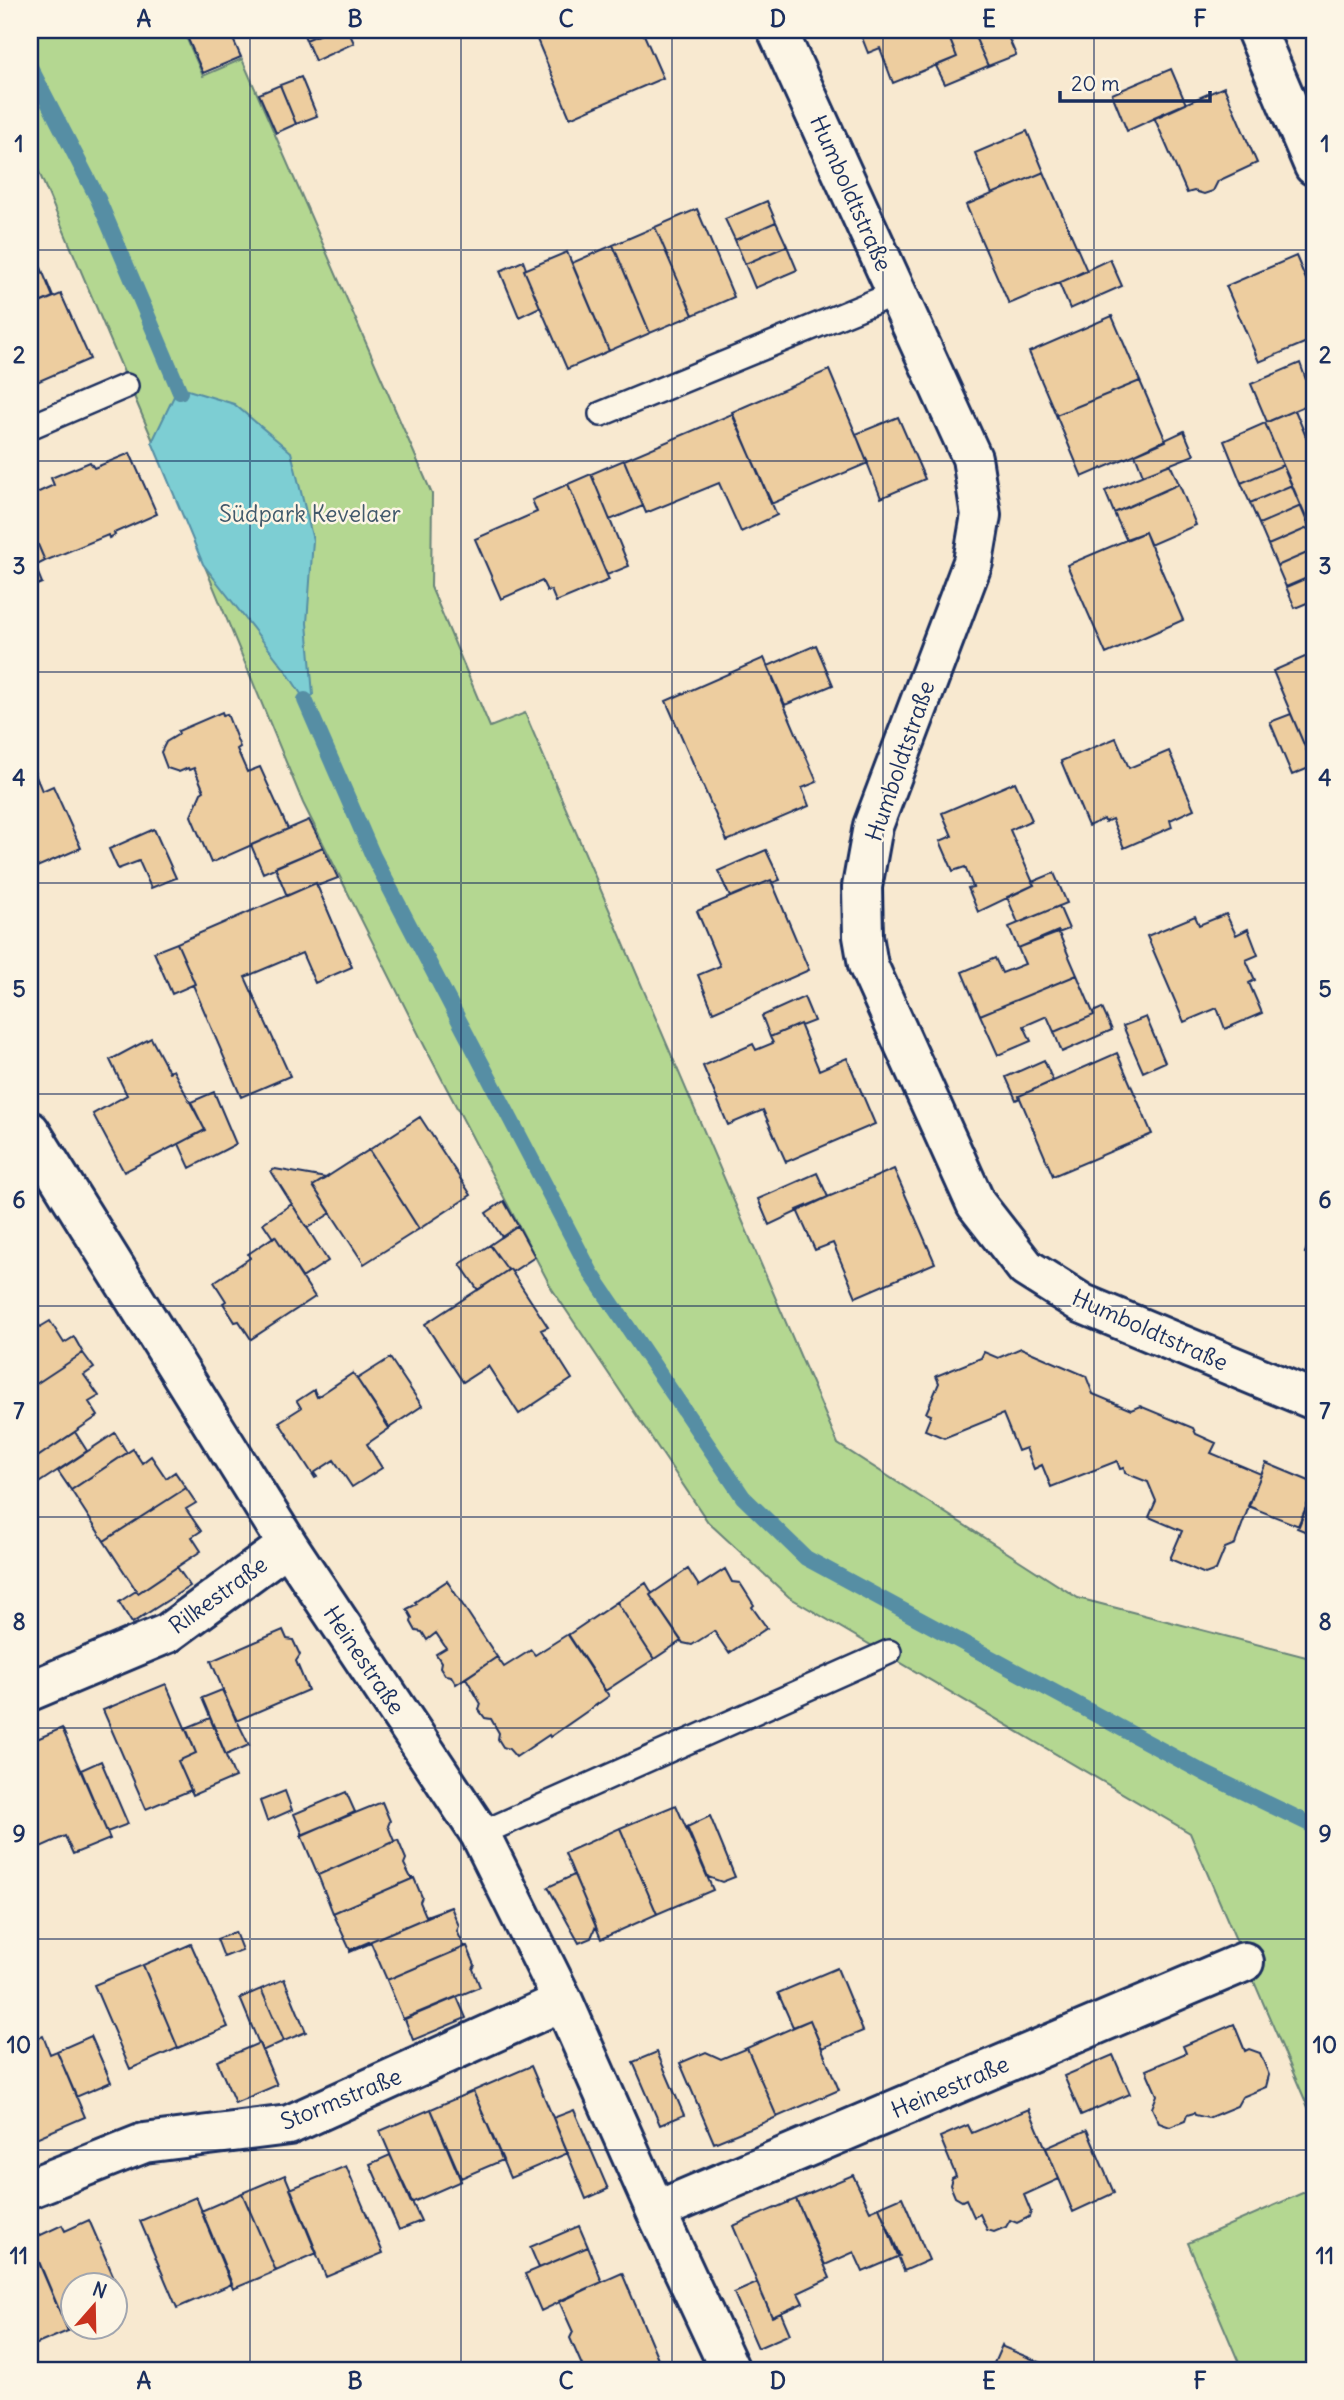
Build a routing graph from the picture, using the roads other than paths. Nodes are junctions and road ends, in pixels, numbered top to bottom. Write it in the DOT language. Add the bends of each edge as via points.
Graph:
graph roads {
  1 [pos="777,30"];
  2 [pos="1256,30"];
  3 [pos="1314,166"];
  4 [pos="896,293"];
  5 [pos="126,386"];
  6 [pos="601,414"];
  7 [pos="30,427"];
  8 [pos="30,1131"];
  9 [pos="1314,1400"];
  10 [pos="288,1545"];
  11 [pos="889,1652"];
  12 [pos="30,1691"];
  13 [pos="480,1834"];
  14 [pos="1244,1962"];
  15 [pos="564,2001"];
  16 [pos="30,2188"];
  17 [pos="656,2211"];
  18 [pos="730,2370"];
  1 -- 4 [label="street, Humboldtstraße"];
  2 -- 3 [label="street"];
  4 -- 6 [label="lane"];
  4 -- 9 [label="street, Humboldtstraße" via="972,458 981,515 974,562 873,826 862,887 867,965 976,1204 1026,1268 1083,1304"];
  5 -- 7 [label="lane"];
  8 -- 10 [label="street, Heinestraße"];
  10 -- 12 [label="street, Rilkestraße" via="168,1633"];
  10 -- 13 [label="street, Heinestraße"];
  11 -- 13 [label="lane"];
  13 -- 15 [label="street, Heinestraße"];
  14 -- 17 [label="street, Heinestraße"];
  15 -- 16 [label="street, Stormstraße" via="289,2125 144,2143"];
  15 -- 17 [label="street, Heinestraße"];
  17 -- 18 [label="street, Heinestraße"];
}
